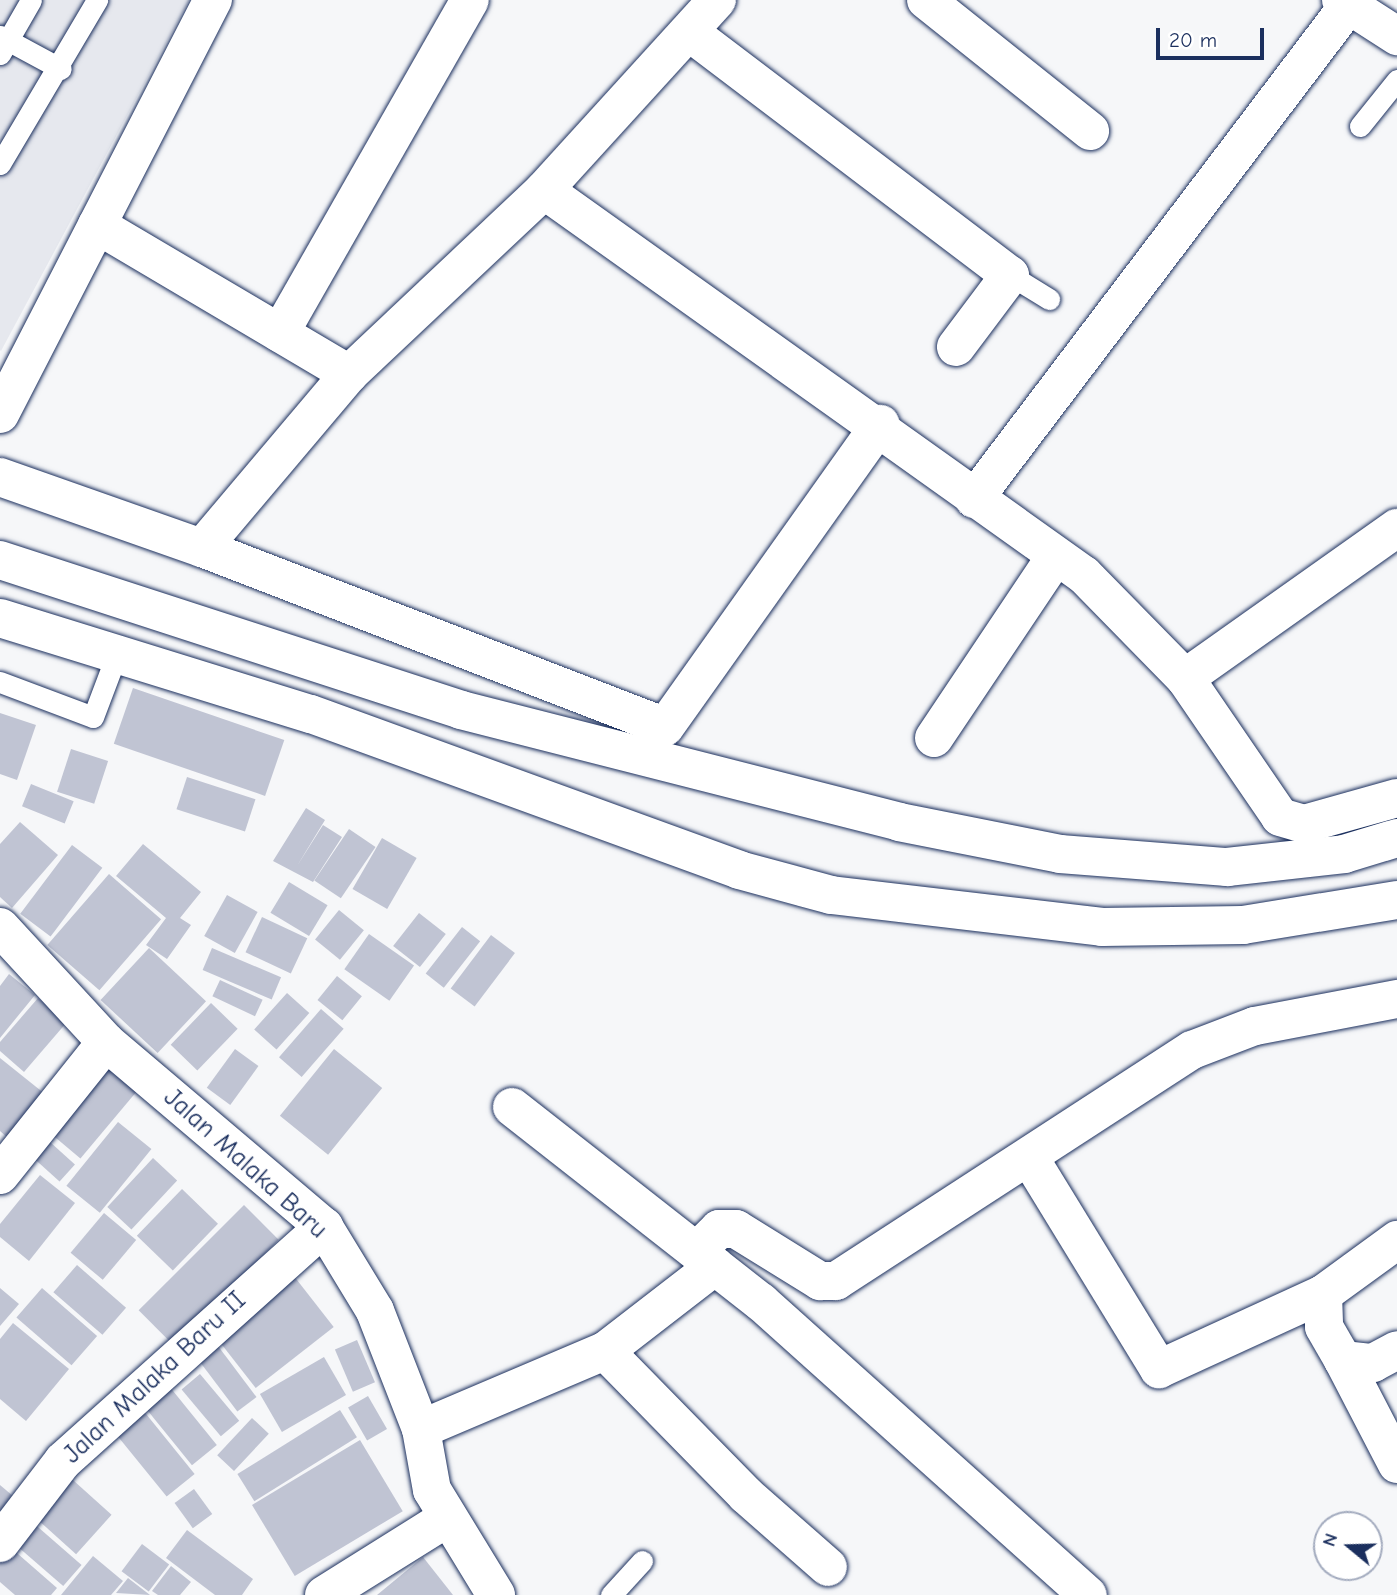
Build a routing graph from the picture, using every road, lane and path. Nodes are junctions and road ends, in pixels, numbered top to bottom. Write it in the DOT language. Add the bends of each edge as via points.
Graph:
graph roads {
  1 [pos="31,0"];
  2 [pos="97,0"];
  3 [pos="213,0"];
  4 [pos="470,0"];
  5 [pos="718,0"];
  6 [pos="926,0"];
  7 [pos="1344,3"];
  8 [pos="692,34"];
  9 [pos="1397,36"];
  10 [pos="3,44"];
  11 [pos="61,69"];
  12 [pos="1397,80"];
  13 [pos="1360,126"];
  14 [pos="1090,131"];
  15 [pos="0,164"];
  16 [pos="544,190"];
  17 [pos="97,226"];
  18 [pos="1010,275"];
  19 [pos="1049,299"];
  20 [pos="280,333"];
  21 [pos="956,347"];
  22 [pos="349,374"];
  23 [pos="0,414"];
  24 [pos="880,424"];
  25 [pos="0,477"];
  26 [pos="974,499"];
  27 [pos="1397,527"];
  28 [pos="202,548"];
  29 [pos="1055,557"];
  30 [pos="0,560"];
  31 [pos="0,618"];
  32 [pos="116,656"];
  33 [pos="1185,678"];
  34 [pos="0,682"];
  35 [pos="934,738"];
  36 [pos="1397,799"];
  37 [pos="1397,838"];
  38 [pos="1397,900"];
  39 [pos="0,927"];
  40 [pos="1397,999"];
  41 [pos="106,1042"];
  42 [pos="512,1107"];
  43 [pos="1029,1157"];
  44 [pos="0,1175"];
  45 [pos="324,1227"];
  46 [pos="1397,1240"];
  47 [pos="706,1258"];
  48 [pos="1323,1294"];
  49 [pos="1397,1350"];
  50 [pos="605,1351"];
  51 [pos="1343,1360"];
  52 [pos="421,1429"];
  53 [pos="1397,1464"];
  54 [pos="447,1518"];
  55 [pos="0,1543"];
  56 [pos="642,1562"];
  57 [pos="828,1567"];
  58 [pos="324,1595"];
  59 [pos="496,1595"];
  60 [pos="611,1595"];
  61 [pos="1088,1595"];
  1 -- 10 [label="lane"];
  2 -- 11 [label="lane"];
  3 -- 17 [label="main road"];
  4 -- 20 [label="main road"];
  5 -- 8 [label="main road"];
  6 -- 14 [label="main road"];
  7 -- 9 [label="main road"];
  7 -- 26 [label="main road"];
  8 -- 16 [label="main road"];
  8 -- 18 [label="main road"];
  10 -- 11 [label="lane"];
  11 -- 15 [label="lane"];
  12 -- 13 [label="lane"];
  16 -- 22 [label="main road"];
  16 -- 24 [label="main road"];
  17 -- 20 [label="main road"];
  17 -- 23 [label="main road"];
  18 -- 19 [label="lane"];
  18 -- 21 [label="main road"];
  20 -- 22 [label="main road"];
  22 -- 28 [label="main road"];
  24 -- 26 [label="main road"];
  24 -- 28 [label="main road" via="665,727"];
  25 -- 28 [label="main road"];
  26 -- 29 [label="main road"];
  27 -- 33 [label="main road"];
  29 -- 33 [label="main road" via="1084,575"];
  29 -- 35 [label="main road"];
  30 -- 37 [label="main road" via="460,710 912,825 1060,855 1227,867 1343,854"];
  31 -- 32 [label="main road"];
  32 -- 34 [label="lane" via="93,717"];
  32 -- 38 [label="main road" via="311,714 739,870 831,895 1102,927 1242,925"];
  33 -- 36 [label="main road" via="1280,817 1304,824"];
  39 -- 41 [label="main road, Jalan Malaka Baru"];
  40 -- 43 [label="main road" via="1255,1026 1192,1050"];
  41 -- 44 [label="main road"];
  41 -- 45 [label="main road, Jalan Malaka Baru"];
  42 -- 47 [label="main road"];
  43 -- 47 [label="main road" via="836,1281 820,1281 748,1233 727,1227"];
  43 -- 48 [label="main road" via="1159,1369"];
  45 -- 52 [label="main road, Jalan Malaka Baru" via="374,1311"];
  45 -- 55 [label="main road, Jalan Malaka Baru II" via="63,1461"];
  46 -- 48 [label="main road"];
  47 -- 50 [label="main road"];
  47 -- 61 [label="main road"];
  48 -- 51 [label="main road" via="1324,1326"];
  49 -- 51 [label="main road" via="1373,1363"];
  50 -- 52 [label="main road"];
  50 -- 57 [label="main road" via="746,1495"];
  51 -- 53 [label="main road"];
  52 -- 54 [label="main road, Jalan Malaka Baru" via="432,1490"];
  54 -- 58 [label="main road"];
  54 -- 59 [label="main road, Jalan Malaka Baru"];
  56 -- 60 [label="lane"];
}
